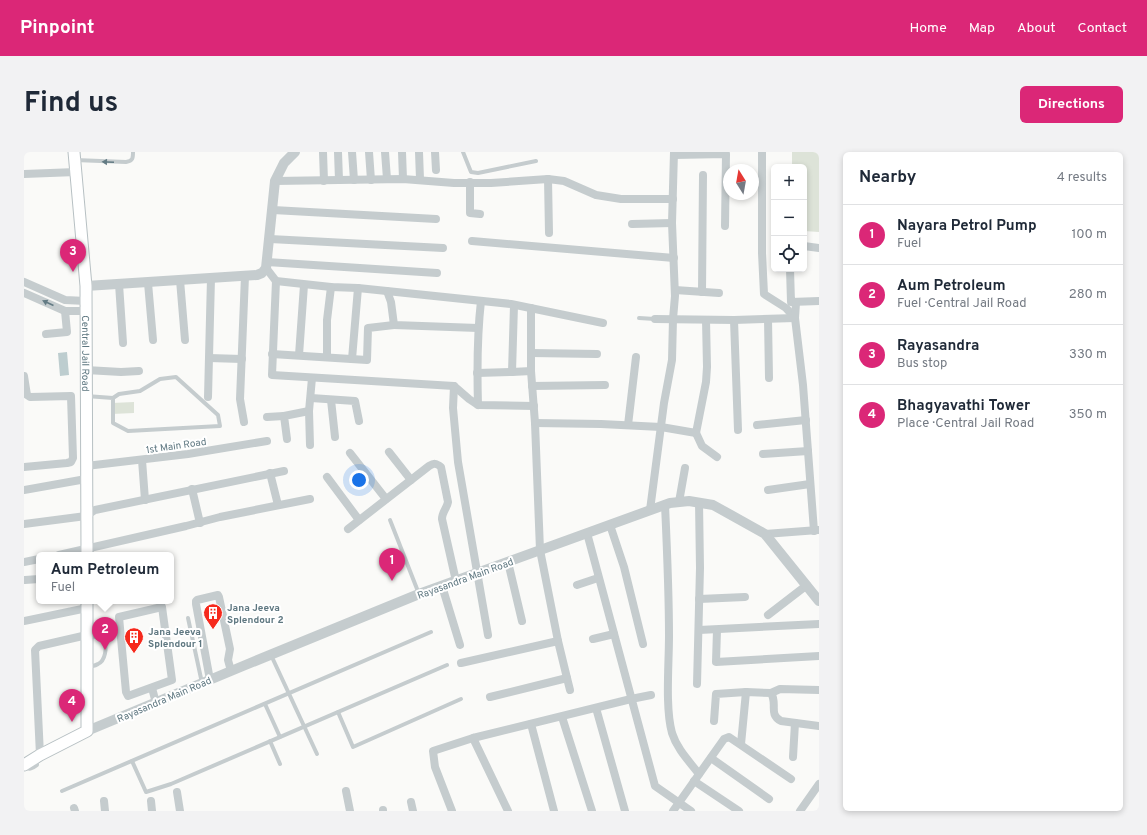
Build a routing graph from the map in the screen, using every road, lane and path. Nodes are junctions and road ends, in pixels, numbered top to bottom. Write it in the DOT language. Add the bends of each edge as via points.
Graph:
graph roads {
  1 [pos="133,152"];
  2 [pos="295,152"];
  3 [pos="323,152"];
  4 [pos="338,152"];
  5 [pos="352,152"];
  6 [pos="368,152"];
  7 [pos="385,152"];
  8 [pos="402,152"];
  9 [pos="418,152"];
  10 [pos="435,152"];
  11 [pos="463,152"];
  12 [pos="762,152"];
  13 [pos="674,153"];
  14 [pos="75,156"];
  15 [pos="536,161"];
  16 [pos="436,170"];
  17 [pos="76,172"];
  18 [pos="24,174"];
  19 [pos="703,175"];
  20 [pos="387,179"];
  21 [pos="403,179"];
  22 [pos="548,179"];
  23 [pos="324,180"];
  24 [pos="340,180"];
  25 [pos="354,180"];
  26 [pos="371,180"];
  27 [pos="420,180"];
  28 [pos="275,181"];
  29 [pos="470,182"];
  30 [pos="673,199"];
  31 [pos="273,210"];
  32 [pos="480,214"];
  33 [pos="436,219"];
  34 [pos="672,223"];
  35 [pos="632,224"];
  36 [pos="725,226"];
  37 [pos="549,233"];
  38 [pos="270,239"];
  39 [pos="472,241"];
  40 [pos="807,246"];
  41 [pos="443,248"];
  42 [pos="819,248"];
  43 [pos="674,258"];
  44 [pos="267,265"];
  45 [pos="790,272"];
  46 [pos="437,273"];
  47 [pos="246,276"];
  48 [pos="211,278"];
  49 [pos="180,280"];
  50 [pos="276,281"];
  51 [pos="24,282"];
  52 [pos="148,282"];
  53 [pos="119,284"];
  54 [pos="304,285"];
  55 [pos="86,286"];
  56 [pos="331,287"];
  57 [pos="358,288"];
  58 [pos="675,290"];
  59 [pos="387,291"];
  60 [pos="702,292"];
  61 [pos="24,293"];
  62 [pos="719,293"];
  63 [pos="481,301"];
  64 [pos="819,301"];
  65 [pos="796,303"];
  66 [pos="514,305"];
  67 [pos="86,306"];
  68 [pos="531,308"];
  69 [pos="65,311"];
  70 [pos="639,318"];
  71 [pos="795,318"];
  72 [pos="654,319"];
  73 [pos="673,319"];
  74 [pos="768,319"];
  75 [pos="706,320"];
  76 [pos="734,320"];
  77 [pos="603,323"];
  78 [pos="394,325"];
  79 [pos="478,328"];
  80 [pos="46,334"];
  81 [pos="153,340"];
  82 [pos="184,340"];
  83 [pos="124,344"];
  84 [pos="531,353"];
  85 [pos="272,354"];
  86 [pos="597,354"];
  87 [pos="299,355"];
  88 [pos="327,357"];
  89 [pos="636,357"];
  90 [pos="209,358"];
  91 [pos="242,359"];
  92 [pos="352,359"];
  93 [pos="86,370"];
  94 [pos="139,371"];
  95 [pos="531,371"];
  96 [pos="512,372"];
  97 [pos="477,373"];
  98 [pos="24,376"];
  99 [pos="312,378"];
  100 [pos="769,378"];
  101 [pos="605,385"];
  102 [pos="454,386"];
  103 [pos="532,386"];
  104 [pos="86,396"];
  105 [pos="208,396"];
  106 [pos="113,398"];
  107 [pos="311,398"];
  108 [pos="331,400"];
  109 [pos="478,405"];
  110 [pos="534,406"];
  111 [pos="309,411"];
  112 [pos="284,416"];
  113 [pos="267,418"];
  114 [pos="806,420"];
  115 [pos="359,421"];
  116 [pos="244,422"];
  117 [pos="535,423"];
  118 [pos="628,425"];
  119 [pos="757,425"];
  120 [pos="661,427"];
  121 [pos="738,430"];
  122 [pos="696,433"];
  123 [pos="335,437"];
  124 [pos="287,439"];
  125 [pos="267,441"];
  126 [pos="310,446"];
  127 [pos="808,450"];
  128 [pos="389,452"];
  129 [pos="350,454"];
  130 [pos="763,454"];
  131 [pos="717,457"];
  132 [pos="142,460"];
  133 [pos="86,466"];
  134 [pos="24,467"];
  135 [pos="685,468"];
  136 [pos="284,470"];
  137 [pos="270,473"];
  138 [pos="327,477"];
  139 [pos="86,479"];
  140 [pos="411,480"];
  141 [pos="810,484"];
  142 [pos="192,489"];
  143 [pos="24,490"];
  144 [pos="768,490"];
  145 [pos="310,498"];
  146 [pos="386,499"];
  147 [pos="145,500"];
  148 [pos="678,502"];
  149 [pos="699,502"];
  150 [pos="278,505"];
  151 [pos="665,505"];
  152 [pos="650,510"];
  153 [pos="86,516"];
  154 [pos="360,520"];
  155 [pos="390,520"];
  156 [pos="200,523"];
  157 [pos="24,524"];
  158 [pos="610,525"];
  159 [pos="348,529"];
  160 [pos="816,530"];
  161 [pos="587,533"];
  162 [pos="765,534"];
  163 [pos="540,550"];
  164 [pos="87,552"];
  165 [pos="36,560"];
  166 [pos="24,562"];
  167 [pos="508,562"];
  168 [pos="477,573"];
  169 [pos="598,578"];
  170 [pos="36,579"];
  171 [pos="25,580"];
  172 [pos="456,581"];
  173 [pos="578,585"];
  174 [pos="806,585"];
  175 [pos="442,586"];
  176 [pos="419,594"];
  177 [pos="745,597"];
  178 [pos="699,599"];
  179 [pos="819,601"];
  180 [pos="87,604"];
  181 [pos="768,614"];
  182 [pos="188,618"];
  183 [pos="24,621"];
  184 [pos="522,621"];
  185 [pos="819,624"];
  186 [pos="699,630"];
  187 [pos="717,630"];
  188 [pos="431,632"];
  189 [pos="488,634"];
  190 [pos="614,634"];
  191 [pos="87,635"];
  192 [pos="593,639"];
  193 [pos="558,641"];
  194 [pos="643,644"];
  195 [pos="460,645"];
  196 [pos="272,654"];
  197 [pos="819,656"];
  198 [pos="461,663"];
  199 [pos="447,665"];
  200 [pos="87,667"];
  201 [pos="231,671"];
  202 [pos="566,678"];
  203 [pos="206,682"];
  204 [pos="697,684"];
  205 [pos="152,688"];
  206 [pos="570,690"];
  207 [pos="819,690"];
  208 [pos="746,692"];
  209 [pos="289,693"];
  210 [pos="771,693"];
  211 [pos="651,695"];
  212 [pos="490,697"];
  213 [pos="461,699"];
  214 [pos="631,699"];
  215 [pos="156,703"];
  216 [pos="265,704"];
  217 [pos="596,708"];
  218 [pos="338,712"];
  219 [pos="562,717"];
  220 [pos="714,721"];
  221 [pos="795,723"];
  222 [pos="531,724"];
  223 [pos="304,726"];
  224 [pos="819,726"];
  225 [pos="87,731"];
  226 [pos="280,737"];
  227 [pos="473,738"];
  228 [pos="270,741"];
  229 [pos="741,744"];
  230 [pos="317,754"];
  231 [pos="38,756"];
  232 [pos="793,757"];
  233 [pos="711,758"];
  234 [pos="132,761"];
  235 [pos="280,764"];
  236 [pos="24,766"];
  237 [pos="700,774"];
  238 [pos="791,779"];
  239 [pos="694,781"];
  240 [pos="819,784"];
  241 [pos="346,790"];
  242 [pos="62,792"];
  243 [pos="177,792"];
  244 [pos="768,799"];
  245 [pos="104,801"];
  246 [pos="151,801"];
  247 [pos="411,802"];
  248 [pos="679,803"];
  249 [pos="105,811"];
  250 [pos="152,811"];
  251 [pos="180,811"];
  252 [pos="350,811"];
  253 [pos="413,811"];
  254 [pos="452,811"];
  255 [pos="508,811"];
  256 [pos="554,811"];
  257 [pos="592,811"];
  258 [pos="625,811"];
  259 [pos="672,811"];
  260 [pos="691,811"];
  261 [pos="739,811"];
  262 [pos="800,811"];
  1 -- 14 [label="lane, one-way" via="130,162"];
  2 -- 28 [label="street" via="284,163"];
  3 -- 23 [label="street"];
  4 -- 24 [label="street"];
  5 -- 25 [label="street"];
  6 -- 26 [label="street"];
  7 -- 20 [label="street"];
  8 -- 21 [label="street"];
  9 -- 27 [label="street"];
  10 -- 16 [label="street"];
  11 -- 15 [label="lane" via="471,172 478,174"];
  12 -- 71 [label="street" via="764,294 786,308"];
  13 -- 30 [label="street"];
  13 -- 36 [label="street" via="726,154"];
  14 -- 17 [label="main road, Central Jail Road"];
  17 -- 18 [label="street"];
  17 -- 55 [label="main road, Central Jail Road"];
  19 -- 60 [label="street"];
  20 -- 21 [label="street"];
  20 -- 26 [label="street"];
  21 -- 27 [label="street"];
  22 -- 29 [label="street"];
  22 -- 30 [label="street" via="564,180 587,191 621,199"];
  22 -- 37 [label="street"];
  23 -- 24 [label="street"];
  23 -- 28 [label="street"];
  24 -- 25 [label="street"];
  25 -- 26 [label="street"];
  27 -- 29 [label="street"];
  28 -- 31 [label="street"];
  29 -- 32 [label="street" via="470,213"];
  30 -- 34 [label="street"];
  31 -- 33 [label="street"];
  31 -- 38 [label="street"];
  34 -- 35 [label="street"];
  34 -- 43 [label="street"];
  38 -- 41 [label="street"];
  38 -- 44 [label="street"];
  39 -- 43 [label="street"];
  40 -- 42 [label="street"];
  43 -- 58 [label="street"];
  44 -- 46 [label="street"];
  44 -- 47 [label="street" via="262,273"];
  44 -- 50 [label="street"];
  45 -- 65 [label="street" via="791,302"];
  47 -- 48 [label="street"];
  47 -- 91 [label="street"];
  48 -- 49 [label="street"];
  48 -- 90 [label="street"];
  49 -- 52 [label="street"];
  49 -- 82 [label="street"];
  50 -- 54 [label="street"];
  50 -- 85 [label="street"];
  51 -- 67 [label="street"];
  52 -- 53 [label="street"];
  52 -- 81 [label="street"];
  53 -- 55 [label="street"];
  53 -- 83 [label="street"];
  54 -- 56 [label="street"];
  54 -- 87 [label="street"];
  55 -- 67 [label="main road, Central Jail Road"];
  56 -- 57 [label="street"];
  56 -- 88 [label="street" via="327,320"];
  57 -- 59 [label="street"];
  57 -- 92 [label="street"];
  58 -- 60 [label="street"];
  58 -- 73 [label="street"];
  59 -- 63 [label="street"];
  59 -- 78 [label="street"];
  60 -- 62 [label="street"];
  69 -- 61 [label="street, one-way"];
  63 -- 66 [label="street"];
  63 -- 79 [label="street"];
  64 -- 65 [label="street"];
  65 -- 71 [label="street"];
  66 -- 68 [label="street"];
  66 -- 96 [label="street"];
  67 -- 69 [label="street"];
  67 -- 93 [label="main road, Central Jail Road"];
  68 -- 77 [label="street"];
  68 -- 84 [label="street"];
  69 -- 80 [label="street" via="67,332"];
  70 -- 72 [label="lane"];
  71 -- 74 [label="street"];
  71 -- 114 [label="street"];
  72 -- 73 [label="street"];
  73 -- 75 [label="street"];
  73 -- 120 [label="street" via="672,360"];
  74 -- 76 [label="street"];
  74 -- 100 [label="street"];
  75 -- 76 [label="street"];
  75 -- 122 [label="street" via="706,382"];
  76 -- 121 [label="street"];
  78 -- 79 [label="street"];
  78 -- 92 [label="street" via="368,328 367,360"];
  79 -- 97 [label="street"];
  84 -- 86 [label="street"];
  84 -- 95 [label="street"];
  85 -- 87 [label="street"];
  85 -- 99 [label="street" via="272,375"];
  87 -- 88 [label="street"];
  88 -- 92 [label="street"];
  89 -- 118 [label="street"];
  90 -- 91 [label="street"];
  90 -- 105 [label="street"];
  91 -- 116 [label="street" via="240,399"];
  93 -- 94 [label="street"];
  93 -- 104 [label="main road, Central Jail Road"];
  95 -- 96 [label="street"];
  95 -- 103 [label="street"];
  96 -- 97 [label="street"];
  97 -- 109 [label="street"];
  98 -- 134 [label="street" via="27,395 30,397 71,396 74,458 67,463"];
  99 -- 102 [label="street"];
  99 -- 107 [label="street"];
  101 -- 103 [label="street"];
  102 -- 109 [label="street"];
  102 -- 168 [label="street" via="453,408 458,462"];
  103 -- 110 [label="street"];
  104 -- 106 [label="lane"];
  104 -- 133 [label="main road, Central Jail Road"];
  106 -- 106 [label="lane" via="119,394 140,391 160,379 176,377 218,415 220,426 128,431 113,423"];
  107 -- 108 [label="street"];
  107 -- 111 [label="street"];
  108 -- 115 [label="street" via="355,401"];
  108 -- 123 [label="street"];
  109 -- 110 [label="street"];
  110 -- 117 [label="street"];
  111 -- 112 [label="street"];
  111 -- 126 [label="street"];
  112 -- 113 [label="street"];
  112 -- 124 [label="street"];
  114 -- 119 [label="street"];
  114 -- 127 [label="street"];
  117 -- 118 [label="street"];
  117 -- 163 [label="street"];
  118 -- 120 [label="street"];
  120 -- 122 [label="street"];
  120 -- 152 [label="street"];
  122 -- 131 [label="street" via="702,446"];
  125 -- 132 [label="street, 1st Main Road"];
  127 -- 130 [label="street"];
  127 -- 141 [label="street"];
  128 -- 140 [label="street"];
  129 -- 146 [label="street"];
  132 -- 133 [label="street, 1st Main Road"];
  132 -- 147 [label="street"];
  133 -- 139 [label="main road, Central Jail Road"];
  135 -- 148 [label="street"];
  136 -- 137 [label="street"];
  137 -- 142 [label="street"];
  137 -- 150 [label="street"];
  138 -- 154 [label="street"];
  139 -- 143 [label="street"];
  139 -- 153 [label="main road, Central Jail Road"];
  140 -- 146 [label="street"];
  140 -- 172 [label="street" via="433,464 441,467 448,502 442,519"];
  141 -- 144 [label="street"];
  141 -- 160 [label="street"];
  142 -- 147 [label="street"];
  142 -- 156 [label="street"];
  145 -- 150 [label="street"];
  146 -- 154 [label="street"];
  147 -- 153 [label="street" via="95,510"];
  148 -- 149 [label="street, Rayasandra Main Road"];
  148 -- 151 [label="street, Rayasandra Main Road"];
  149 -- 162 [label="street, Rayasandra Main Road" via="713,506"];
  149 -- 178 [label="street"];
  150 -- 156 [label="street"];
  151 -- 152 [label="street, Rayasandra Main Road"];
  151 -- 237 [label="street" via="669,708 672,732 680,750"];
  152 -- 158 [label="street, Rayasandra Main Road"];
  153 -- 157 [label="street"];
  153 -- 164 [label="main road, Central Jail Road"];
  154 -- 159 [label="street"];
  155 -- 176 [label="lane"];
  156 -- 164 [label="street" via="98,546"];
  158 -- 161 [label="street, Rayasandra Main Road"];
  158 -- 194 [label="street" via="624,567"];
  160 -- 162 [label="street"];
  161 -- 163 [label="street, Rayasandra Main Road"];
  161 -- 169 [label="street"];
  162 -- 174 [label="street, Rayasandra Main Road"];
  163 -- 167 [label="street, Rayasandra Main Road"];
  163 -- 193 [label="street"];
  165 -- 166 [label="street"];
  167 -- 168 [label="street, Rayasandra Main Road"];
  167 -- 184 [label="street"];
  168 -- 172 [label="street, Rayasandra Main Road"];
  168 -- 189 [label="street"];
  169 -- 173 [label="street"];
  169 -- 190 [label="street"];
  170 -- 171 [label="street"];
  172 -- 175 [label="street, Rayasandra Main Road"];
  174 -- 179 [label="street, Rayasandra Main Road"];
  174 -- 181 [label="street"];
  175 -- 176 [label="street, Rayasandra Main Road"];
  175 -- 195 [label="street"];
  176 -- 196 [label="street, Rayasandra Main Road"];
  177 -- 178 [label="street"];
  178 -- 186 [label="street"];
  180 -- 183 [label="street"];
  180 -- 191 [label="main road"];
  182 -- 203 [label="lane"];
  185 -- 187 [label="street"];
  186 -- 187 [label="street"];
  186 -- 204 [label="street"];
  187 -- 197 [label="street" via="716,662"];
  188 -- 209 [label="lane"];
  190 -- 192 [label="street"];
  190 -- 214 [label="street"];
  191 -- 200 [label="main road"];
  191 -- 200 [label="lane" via="103,641 105,652 105,657 99,664"];
  191 -- 231 [label="street" via="39,646 35,650"];
  193 -- 198 [label="street"];
  193 -- 202 [label="street"];
  196 -- 201 [label="street, Rayasandra Main Road"];
  196 -- 209 [label="lane"];
  199 -- 218 [label="lane"];
  200 -- 225 [label="main road"];
  201 -- 203 [label="street, Rayasandra Main Road"];
  201 -- 203 [label="street" via="228,660 230,649 219,597 218,595 197,600"];
  202 -- 206 [label="street"];
  202 -- 212 [label="street"];
  203 -- 215 [label="street, Rayasandra Main Road"];
  205 -- 205 [label="street" via="172,680 162,608 119,617 127,694 128,696"];
  205 -- 215 [label="street"];
  207 -- 210 [label="street" via="780,689"];
  208 -- 210 [label="street"];
  208 -- 220 [label="street" via="716,694"];
  208 -- 229 [label="street"];
  209 -- 216 [label="lane"];
  209 -- 223 [label="lane"];
  210 -- 221 [label="street" via="774,697 776,719"];
  211 -- 214 [label="street"];
  213 -- 218 [label="lane" via="353,747"];
  214 -- 217 [label="street"];
  214 -- 248 [label="street" via="655,786"];
  215 -- 225 [label="street, Rayasandra Main Road"];
  216 -- 226 [label="lane"];
  216 -- 234 [label="lane"];
  217 -- 219 [label="street"];
  217 -- 258 [label="street"];
  218 -- 223 [label="lane"];
  219 -- 222 [label="street"];
  219 -- 257 [label="street"];
  221 -- 224 [label="street"];
  221 -- 232 [label="street"];
  222 -- 227 [label="street"];
  222 -- 256 [label="street"];
  223 -- 226 [label="lane"];
  223 -- 230 [label="lane"];
  225 -- 231 [label="main road"];
  226 -- 228 [label="lane"];
  227 -- 254 [label="street" via="433,751 435,767"];
  227 -- 255 [label="street"];
  228 -- 234 [label="lane" via="171,784 146,792"];
  228 -- 235 [label="lane"];
  229 -- 233 [label="street" via="729,737 724,739"];
  229 -- 238 [label="street"];
  231 -- 236 [label="main road"];
  233 -- 237 [label="street"];
  233 -- 244 [label="street"];
  234 -- 242 [label="lane"];
  237 -- 239 [label="street"];
  239 -- 248 [label="street"];
  239 -- 261 [label="street"];
  240 -- 262 [label="street"];
  241 -- 252 [label="street"];
  243 -- 251 [label="street"];
  245 -- 249 [label="street"];
  246 -- 250 [label="street"];
  247 -- 253 [label="street"];
  248 -- 259 [label="street"];
  248 -- 260 [label="street"];
}
